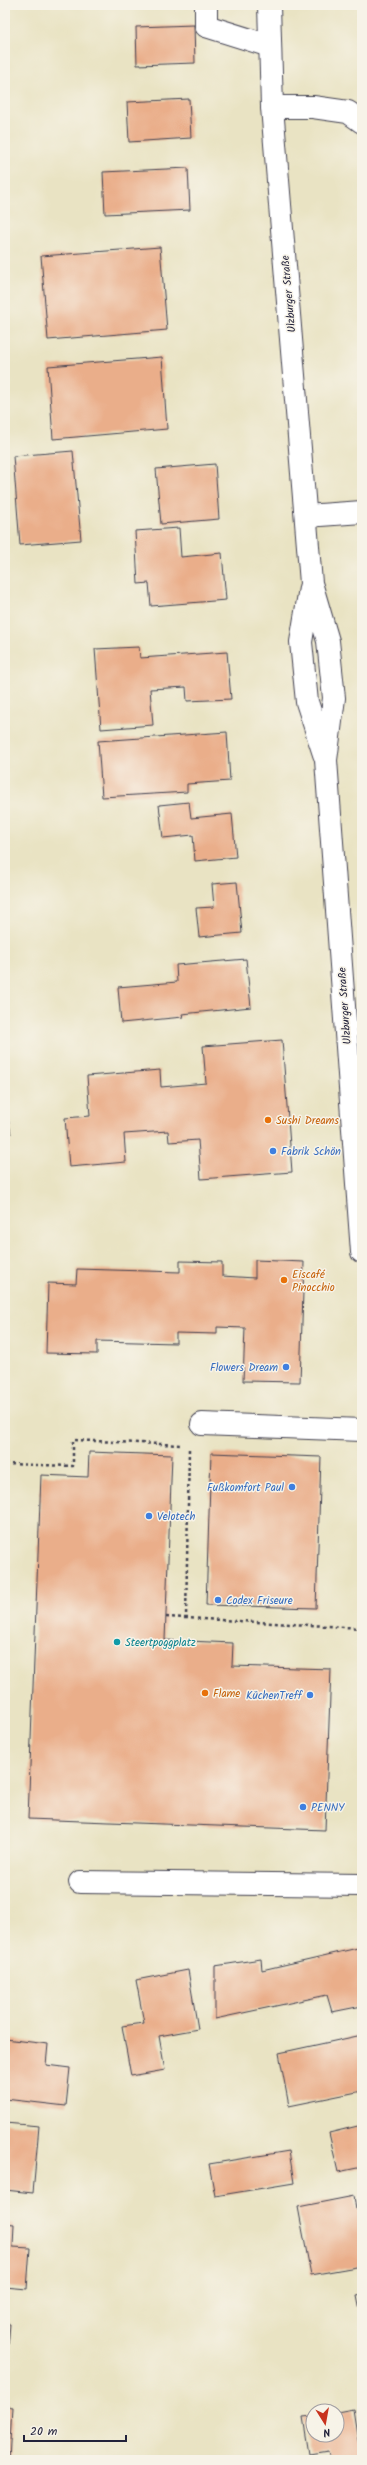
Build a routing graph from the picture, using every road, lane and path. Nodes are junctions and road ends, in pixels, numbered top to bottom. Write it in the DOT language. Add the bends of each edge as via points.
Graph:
graph roads {
  1 [pos="206,5"];
  2 [pos="269,5"];
  3 [pos="270,46"];
  4 [pos="272,107"];
  5 [pos="362,122"];
  6 [pos="362,512"];
  7 [pos="306,516"];
  8 [pos="359,1196"];
  9 [pos="362,1252"];
  10 [pos="202,1424"];
  11 [pos="362,1430"];
  12 [pos="5,1464"];
  13 [pos="166,1617"];
  14 [pos="186,1618"];
  15 [pos="362,1628"];
  16 [pos="80,1882"];
  17 [pos="362,1884"];
  1 -- 3 [label="main road" via="206,26"];
  2 -- 3 [label="main road, Ulzburger Straße"];
  3 -- 4 [label="main road, Ulzburger Straße"];
  4 -- 5 [label="main road" via="313,107 348,112"];
  4 -- 7 [label="main road, Ulzburger Straße"];
  6 -- 7 [label="main road"];
  7 -- 8 [label="main road, Ulzburger Straße" via="311,583 301,642 307,702 326,760"];
  8 -- 9 [label="main road, Ulzburger Straße"];
  10 -- 11 [label="main road"];
  12 -- 14 [label="path" via="73,1466 73,1440 189,1445"];
  13 -- 14 [label="path"];
  14 -- 15 [label="path"];
  16 -- 17 [label="main road"];
}
